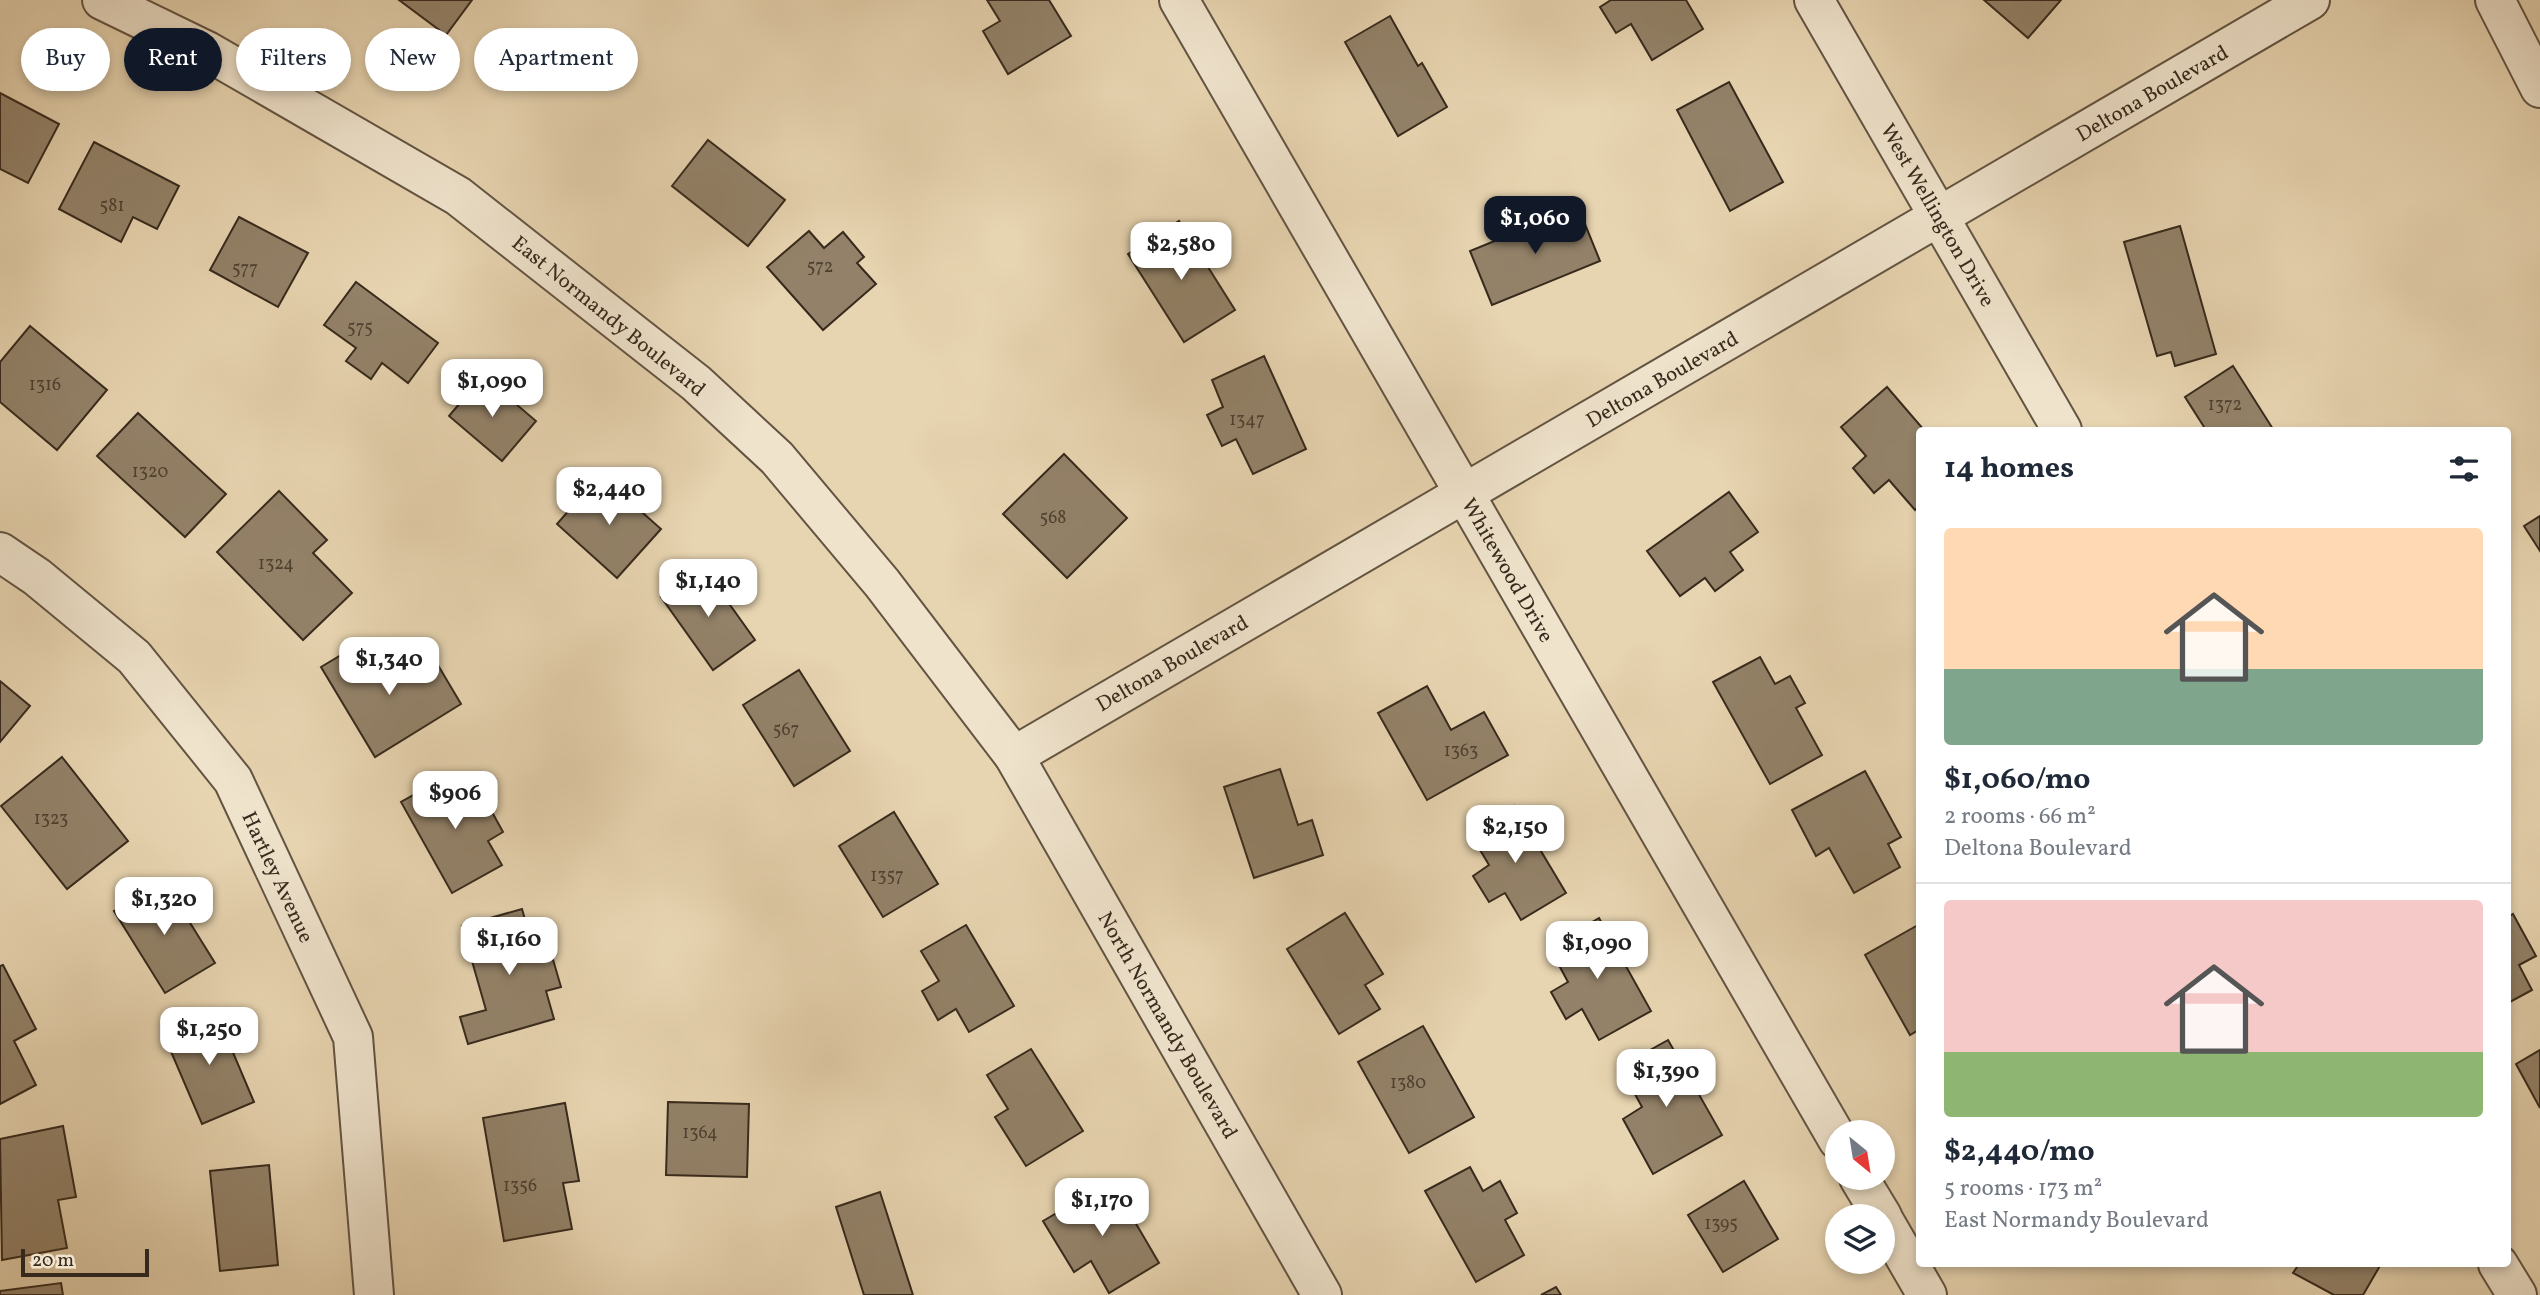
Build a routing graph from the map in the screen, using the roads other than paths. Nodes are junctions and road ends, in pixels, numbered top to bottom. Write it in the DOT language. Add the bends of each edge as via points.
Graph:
graph roads {
  1 [pos="102,0"];
  2 [pos="1179,0"];
  3 [pos="1814,0"];
  4 [pos="2310,0"];
  5 [pos="2495,0"];
  6 [pos="2540,88"];
  7 [pos="1939,218"];
  8 [pos="2060,427"];
  9 [pos="1464,494"];
  10 [pos="0,552"];
  11 [pos="1014,756"];
  12 [pos="1826,1120"];
  13 [pos="1895,1240"];
  14 [pos="2500,1267"];
  15 [pos="374,1295"];
  16 [pos="1322,1295"];
  17 [pos="1927,1295"];
  18 [pos="2517,1295"];
  1 -- 11 [label="street, East Normandy Boulevard" via="207,51 458,196 696,383 777,458 882,583"];
  2 -- 9 [label="street, Whitewood Drive"];
  3 -- 7 [label="street, West Wellington Drive"];
  4 -- 7 [label="street, Deltona Boulevard"];
  5 -- 6 [label="street"];
  7 -- 8 [label="street, West Wellington Drive"];
  7 -- 9 [label="street, Deltona Boulevard"];
  9 -- 11 [label="street, Deltona Boulevard"];
  9 -- 12 [label="street, Whitewood Drive"];
  10 -- 15 [label="street, Hartley Avenue" via="134,657 233,780 353,1037"];
  11 -- 16 [label="street, North Normandy Boulevard"];
  13 -- 17 [label="street"];
  14 -- 18 [label="street"];
}
